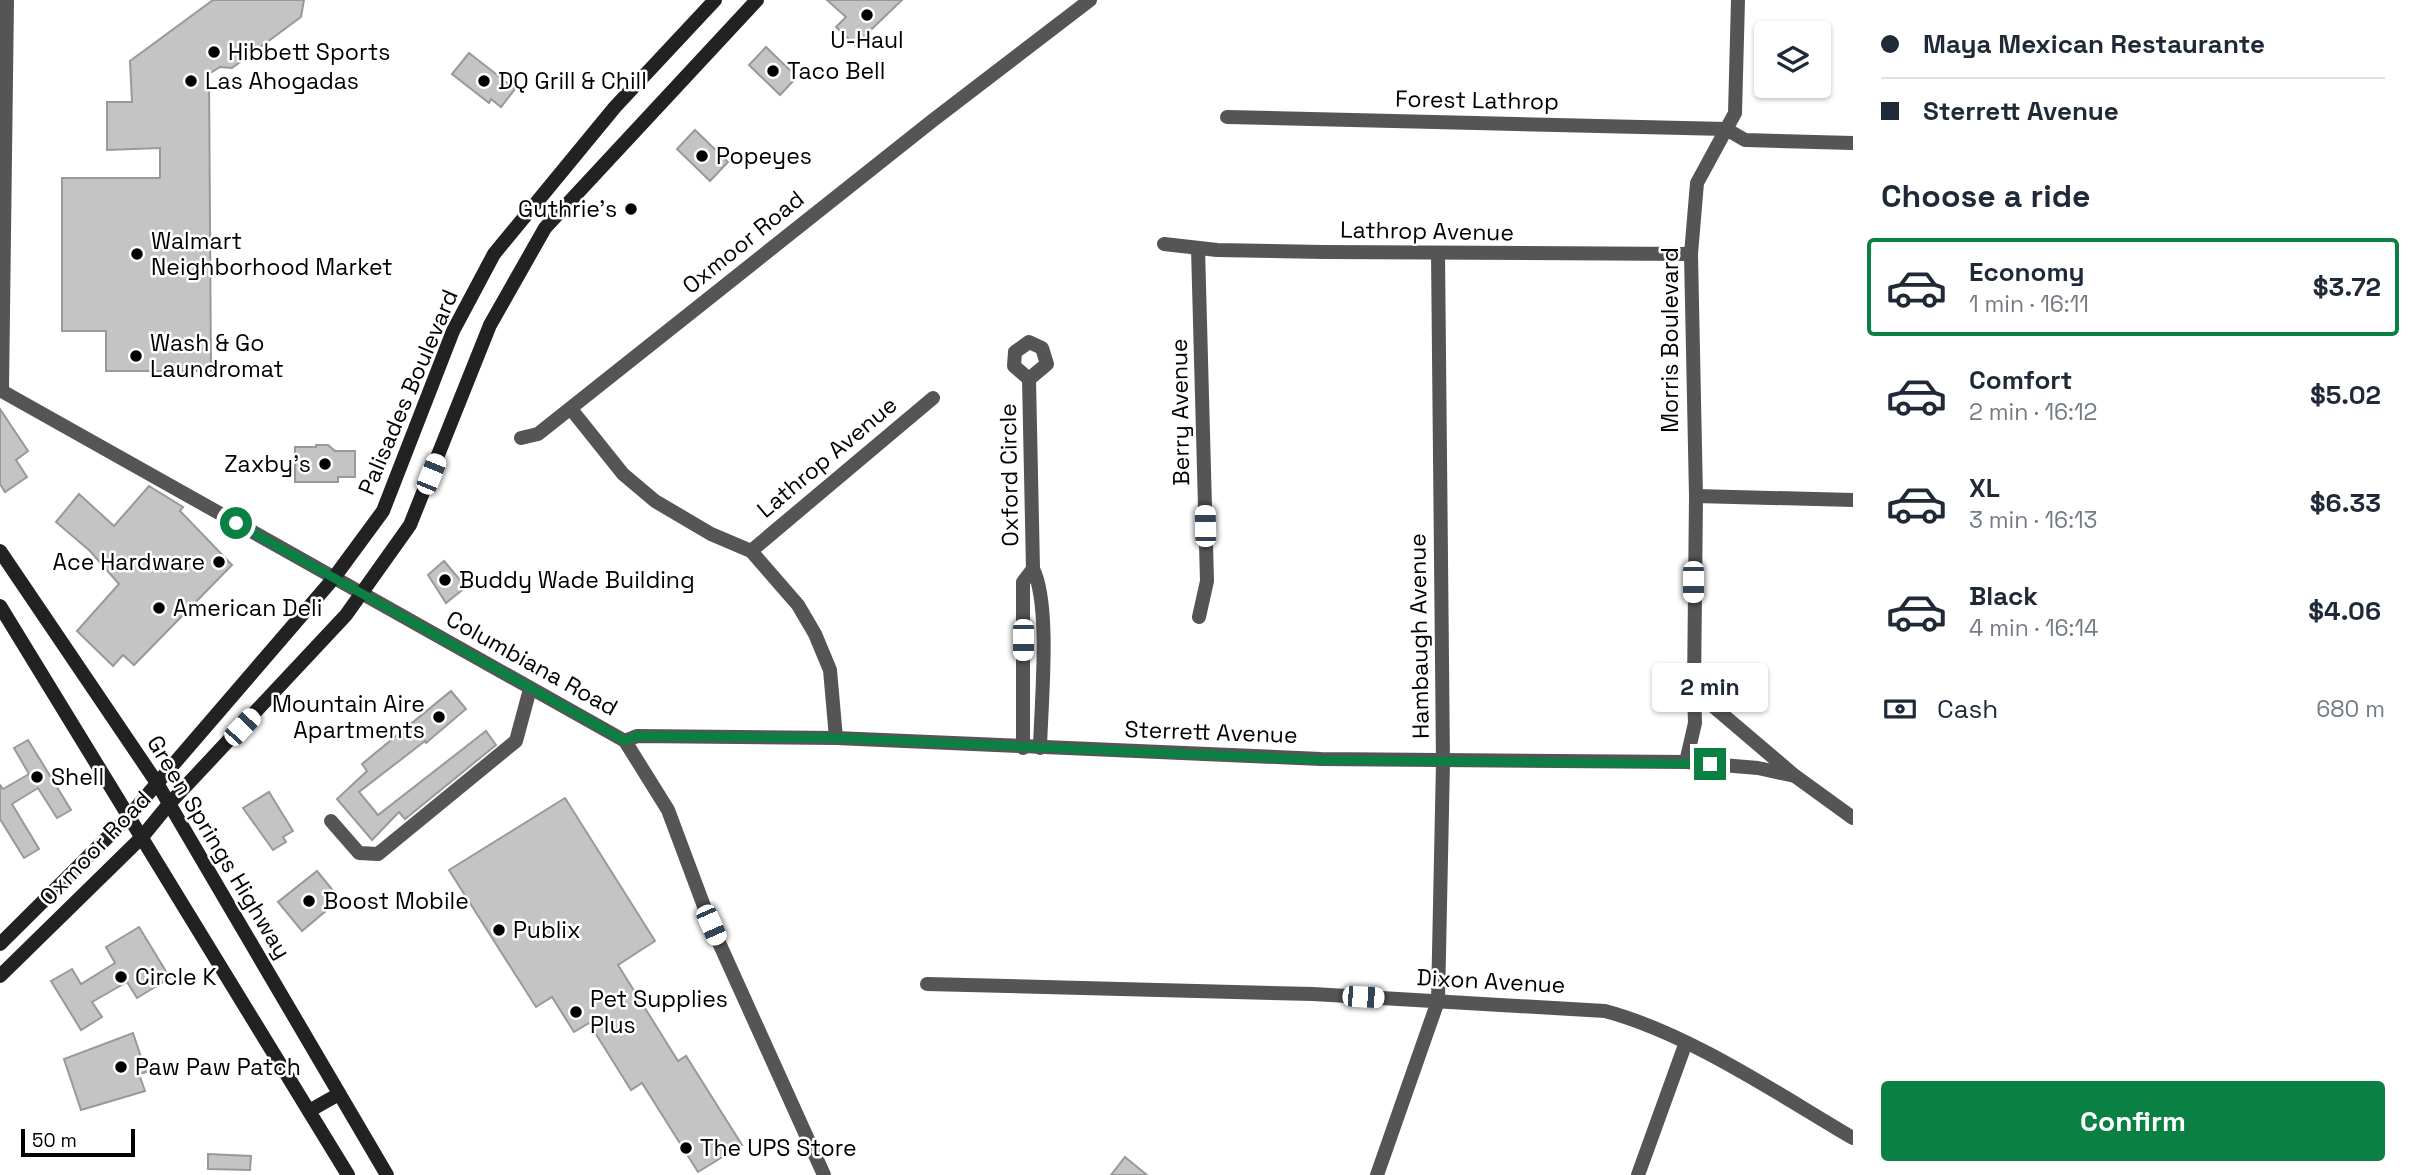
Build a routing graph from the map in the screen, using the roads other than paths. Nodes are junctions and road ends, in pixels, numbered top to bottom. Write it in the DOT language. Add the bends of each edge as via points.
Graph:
graph roads {
  1 [pos="6,0"];
  2 [pos="715,0"];
  3 [pos="757,0"];
  4 [pos="1090,0"];
  5 [pos="1738,0"];
  6 [pos="3,85"];
  7 [pos="1227,117"];
  8 [pos="1726,129"];
  9 [pos="1853,143"];
  10 [pos="3,211"];
  11 [pos="1164,244"];
  12 [pos="1198,248"];
  13 [pos="1438,253"];
  14 [pos="1691,254"];
  15 [pos="1029,379"];
  16 [pos="1,391"];
  17 [pos="933,397"];
  18 [pos="571,409"];
  19 [pos="521,438"];
  20 [pos="1696,496"];
  21 [pos="1853,500"];
  22 [pos="0,551"];
  23 [pos="751,551"];
  24 [pos="1033,569"];
  25 [pos="333,579"];
  26 [pos="362,595"];
  27 [pos="0,606"];
  28 [pos="1199,617"];
  29 [pos="1023,640"];
  30 [pos="1042,641"];
  31 [pos="530,689"];
  32 [pos="1694,690"];
  33 [pos="836,738"];
  34 [pos="625,741"];
  35 [pos="1023,748"];
  36 [pos="1040,748"];
  37 [pos="1443,762"];
  38 [pos="1686,762"];
  39 [pos="1795,776"];
  40 [pos="157,783"];
  41 [pos="169,804"];
  42 [pos="129,816"];
  43 [pos="1853,818"];
  44 [pos="331,821"];
  45 [pos="142,837"];
  46 [pos="0,944"];
  47 [pos="0,976"];
  48 [pos="927,984"];
  49 [pos="1438,1001"];
  50 [pos="1685,1045"];
  51 [pos="339,1094"];
  52 [pos="309,1111"];
  53 [pos="1853,1138"];
  54 [pos="348,1175"];
  55 [pos="387,1175"];
  56 [pos="824,1175"];
  57 [pos="1377,1175"];
  58 [pos="1638,1175"];
  1 -- 6 [label="street"];
  2 -- 25 [label="main road, Palisades Boulevard" via="615,107 494,254 453,331 383,511"];
  3 -- 26 [label="main road, Oxmoor Road" via="545,228 490,325 410,525"];
  4 -- 18 [label="street, Oxmoor Road"];
  5 -- 8 [label="street, Morris Boulevard" via="1735,113"];
  6 -- 10 [label="street"];
  7 -- 8 [label="street, Forest Lathrop"];
  8 -- 9 [label="street, Forest Lathrop" via="1745,140"];
  8 -- 14 [label="street, Morris Boulevard" via="1698,183"];
  10 -- 16 [label="street"];
  11 -- 12 [label="street, Lathrop Avenue"];
  12 -- 13 [label="street, Lathrop Avenue"];
  12 -- 28 [label="street, Berry Avenue" via="1207,581"];
  13 -- 14 [label="street, Lathrop Avenue"];
  13 -- 37 [label="street, Hambaugh Avenue"];
  14 -- 20 [label="street, Morris Boulevard"];
  15 -- 24 [label="street, Oxford Circle"];
  16 -- 25 [label="street, Columbiana Road"];
  17 -- 23 [label="street, Lathrop Avenue"];
  18 -- 19 [label="street, Oxmoor Road" via="538,435"];
  18 -- 23 [label="street" via="623,474 655,500 711,534"];
  20 -- 21 [label="street"];
  20 -- 32 [label="street, Morris Boulevard"];
  22 -- 40 [label="main road, Green Springs Highway"];
  23 -- 33 [label="street" via="798,605 815,634 830,670"];
  24 -- 29 [label="street, Oxford Circle" via="1023,582"];
  24 -- 30 [label="street, Oxford Circle" via="1040,583"];
  25 -- 26 [label="street, Columbiana Road"];
  25 -- 40 [label="main road, Oxmoor Road"];
  26 -- 31 [label="street, Columbiana Road"];
  26 -- 41 [label="main road, Oxmoor Road"];
  27 -- 42 [label="main road"];
  29 -- 30 [label="street"];
  29 -- 35 [label="street, Oxford Circle"];
  30 -- 36 [label="street, Oxford Circle"];
  31 -- 34 [label="street, Columbiana Road"];
  31 -- 44 [label="street" via="516,741 378,854 359,853"];
  32 -- 38 [label="street, Morris Boulevard" via="1695,723"];
  32 -- 39 [label="street"];
  33 -- 34 [label="street, Sterrett Avenue" via="636,736"];
  33 -- 35 [label="street, Sterrett Avenue"];
  34 -- 56 [label="street, Columbiana Road" via="668,810 711,925"];
  35 -- 36 [label="street, Sterrett Avenue"];
  36 -- 37 [label="street, Sterrett Avenue"];
  37 -- 38 [label="street, Sterrett Avenue"];
  37 -- 49 [label="street, Hambaugh Avenue"];
  38 -- 39 [label="street, Sterrett Avenue"];
  39 -- 43 [label="street"];
  40 -- 41 [label="main road, Green Springs Highway"];
  40 -- 42 [label="main road, Oxmoor Road"];
  41 -- 45 [label="main road, Oxmoor Road"];
  41 -- 51 [label="main road, Green Springs Highway"];
  42 -- 45 [label="main road"];
  42 -- 46 [label="main road, Oxmoor Road"];
  45 -- 47 [label="main road, Oxmoor Road"];
  45 -- 52 [label="main road"];
  48 -- 49 [label="street, Dixon Avenue"];
  49 -- 50 [label="street, Dixon Avenue" via="1605,1011 1637,1019"];
  49 -- 57 [label="street, Hambaugh Avenue"];
  50 -- 53 [label="street, Dixon Avenue"];
  50 -- 58 [label="street"];
  51 -- 52 [label="main road"];
  51 -- 55 [label="main road, Green Springs Highway"];
  52 -- 54 [label="main road"];
}
